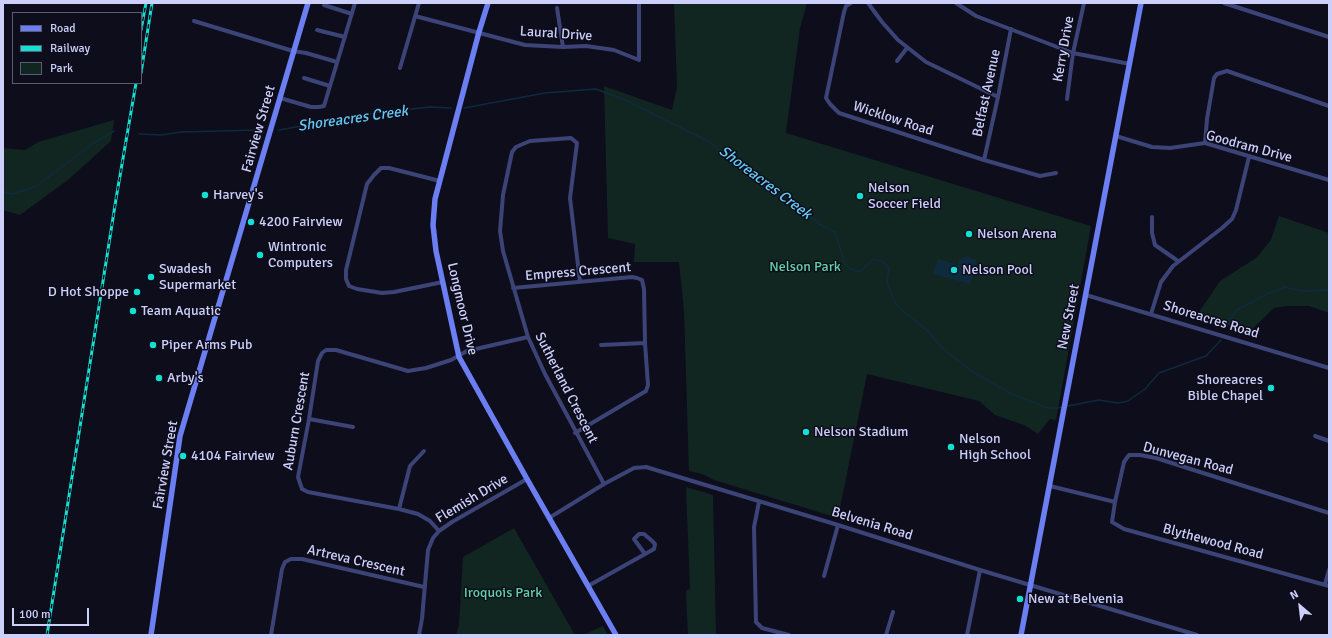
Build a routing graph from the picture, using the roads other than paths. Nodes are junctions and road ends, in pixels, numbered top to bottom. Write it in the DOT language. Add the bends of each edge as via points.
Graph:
graph roads {
  1 [pos="308,3"];
  2 [pos="355,3"];
  3 [pos="419,3"];
  4 [pos="488,3"];
  5 [pos="639,3"];
  6 [pos="851,3"];
  7 [pos="868,3"];
  8 [pos="956,3"];
  9 [pos="1084,3"];
  10 [pos="1141,3"];
  11 [pos="1224,3"];
  12 [pos="324,5"];
  13 [pos="557,8"];
  14 [pos="352,14"];
  15 [pos="415,16"];
  16 [pos="194,21"];
  17 [pos="1011,29"];
  18 [pos="317,30"];
  19 [pos="479,32"];
  20 [pos="345,37"];
  21 [pos="1329,37"];
  22 [pos="562,47"];
  23 [pos="907,48"];
  24 [pos="293,51"];
  25 [pos="1073,53"];
  26 [pos="897,61"];
  27 [pos="338,62"];
  28 [pos="1130,64"];
  29 [pos="400,68"];
  30 [pos="304,78"];
  31 [pos="330,86"];
  32 [pos="280,98"];
  33 [pos="998,98"];
  34 [pos="1067,100"];
  35 [pos="1329,106"];
  36 [pos="1116,136"];
  37 [pos="1205,143"];
  38 [pos="1249,156"];
  39 [pos="984,160"];
  40 [pos="1056,173"];
  41 [pos="1329,180"];
  42 [pos="440,181"];
  43 [pos="1152,217"];
  44 [pos="1178,261"];
  45 [pos="443,282"];
  46 [pos="580,282"];
  47 [pos="513,288"];
  48 [pos="1086,295"];
  49 [pos="1152,314"];
  50 [pos="528,336"];
  51 [pos="645,343"];
  52 [pos="601,345"];
  53 [pos="459,357"];
  54 [pos="1329,368"];
  55 [pos="309,419"];
  56 [pos="353,427"];
  57 [pos="575,432"];
  58 [pos="1316,436"];
  59 [pos="1329,441"];
  60 [pos="424,451"];
  61 [pos="526,479"];
  62 [pos="604,484"];
  63 [pos="1050,486"];
  64 [pos="759,502"];
  65 [pos="1115,502"];
  66 [pos="399,509"];
  67 [pos="1329,513"];
  68 [pos="549,518"];
  69 [pos="838,525"];
  70 [pos="439,531"];
  71 [pos="645,554"];
  72 [pos="980,570"];
  73 [pos="1329,570"];
  74 [pos="824,576"];
  75 [pos="1031,585"];
  76 [pos="1327,585"];
  77 [pos="588,586"];
  78 [pos="424,587"];
  79 [pos="893,612"];
  80 [pos="151,635"];
  81 [pos="271,635"];
  82 [pos="419,635"];
  83 [pos="616,635"];
  84 [pos="789,635"];
  85 [pos="886,635"];
  86 [pos="967,635"];
  87 [pos="1022,635"];
  88 [pos="1197,635"];
  1 -- 24 [label="main road, Fairview Street"];
  2 -- 14 [label="street"];
  3 -- 15 [label="street"];
  4 -- 19 [label="main road, Longmoor Drive"];
  5 -- 22 [label="street, Laural Drive" via="640,60 614,50 586,46"];
  6 -- 39 [label="street, Wicklow Road" via="846,6 844,12 826,98 830,104 839,113"];
  7 -- 23 [label="street"];
  8 -- 17 [label="street" via="976,16"];
  9 -- 25 [label="street, Kerry Drive"];
  10 -- 28 [label="main road, New Street"];
  11 -- 21 [label="street"];
  12 -- 14 [label="street"];
  13 -- 22 [label="street"];
  14 -- 20 [label="street"];
  15 -- 19 [label="street, Laural Drive"];
  15 -- 29 [label="street"];
  16 -- 24 [label="street"];
  17 -- 25 [label="street"];
  17 -- 33 [label="street, Belfast Avenue"];
  18 -- 20 [label="street"];
  19 -- 22 [label="street, Laural Drive" via="525,45"];
  19 -- 42 [label="main road, Longmoor Drive"];
  20 -- 27 [label="street"];
  23 -- 26 [label="street"];
  23 -- 33 [label="street" via="926,62"];
  24 -- 27 [label="street"];
  24 -- 32 [label="main road, Fairview Street"];
  25 -- 28 [label="street"];
  25 -- 34 [label="street, Kerry Drive"];
  27 -- 31 [label="street"];
  28 -- 36 [label="main road, New Street"];
  30 -- 31 [label="street"];
  31 -- 32 [label="street" via="324,106 303,105"];
  32 -- 80 [label="main road, Fairview Street" via="180,436"];
  33 -- 39 [label="street, Belfast Avenue"];
  35 -- 37 [label="street" via="1227,71 1217,74 1214,78"];
  36 -- 37 [label="street, Goodram Drive" via="1152,147 1170,148"];
  36 -- 48 [label="main road, New Street"];
  37 -- 38 [label="street, Goodram Drive"];
  38 -- 41 [label="street, Goodram Drive"];
  38 -- 44 [label="street" via="1232,218"];
  39 -- 40 [label="street, Wicklow Road" via="1040,176"];
  42 -- 45 [label="main road, Longmoor Drive" via="435,199 433,225"];
  42 -- 45 [label="street" via="389,168 381,168 374,175 367,184 346,278 349,286 382,293"];
  43 -- 44 [label="street" via="1155,245"];
  44 -- 49 [label="street" via="1161,282"];
  45 -- 53 [label="main road, Longmoor Drive"];
  46 -- 47 [label="street, Empress Crescent"];
  46 -- 47 [label="street, Sutherland Crescent" via="570,198 576,143 571,138 530,142 516,147 512,152 503,195 500,231"];
  46 -- 51 [label="street, Empress Crescent" via="632,277 642,280"];
  47 -- 50 [label="street, Sutherland Crescent"];
  48 -- 49 [label="street, Shoreacres Road"];
  48 -- 63 [label="main road, New Street"];
  49 -- 54 [label="street, Shoreacres Road"];
  50 -- 53 [label="street" via="467,351"];
  50 -- 57 [label="street, Sutherland Crescent"];
  51 -- 52 [label="street"];
  51 -- 57 [label="street, Empress Crescent" via="648,385 646,391"];
  53 -- 55 [label="street, Auburn Crescent" via="408,371 336,350 326,350 318,361"];
  53 -- 61 [label="main road, Longmoor Drive"];
  55 -- 56 [label="street"];
  55 -- 66 [label="street, Auburn Crescent" via="298,477 302,488 308,492"];
  57 -- 62 [label="street, Sutherland Crescent"];
  58 -- 59 [label="street"];
  60 -- 66 [label="street" via="410,466"];
  61 -- 68 [label="main road, Longmoor Drive"];
  61 -- 70 [label="street, Flemish Drive"];
  62 -- 64 [label="street, Belvenia Road" via="634,468 646,467"];
  62 -- 68 [label="street, Belvenia Road"];
  63 -- 65 [label="street"];
  63 -- 75 [label="main road, New Street"];
  64 -- 69 [label="street, Belvenia Road"];
  64 -- 84 [label="street" via="754,527 756,622 762,628"];
  65 -- 67 [label="street, Dunvegan Road" via="1124,462 1129,455 1156,458"];
  65 -- 76 [label="street, Blythewood Road" via="1112,522 1124,529"];
  66 -- 70 [label="street, Auburn Crescent" via="418,514 430,521"];
  68 -- 77 [label="main road, Longmoor Drive"];
  69 -- 72 [label="street, Belvenia Road"];
  69 -- 74 [label="street"];
  70 -- 78 [label="street, Flemish Drive" via="428,550"];
  71 -- 71 [label="street" via="654,549 654,544 644,534 639,534 634,539"];
  71 -- 77 [label="street"];
  72 -- 75 [label="street, Belvenia Road"];
  72 -- 86 [label="street"];
  73 -- 76 [label="street"];
  75 -- 87 [label="main road, New Street"];
  75 -- 88 [label="street, Belvenia Road"];
  77 -- 83 [label="main road, Longmoor Drive"];
  78 -- 81 [label="street, Artreva Crescent" via="302,559 291,559 285,562 282,569"];
  78 -- 82 [label="street, Flemish Drive"];
  79 -- 85 [label="street"];
}
